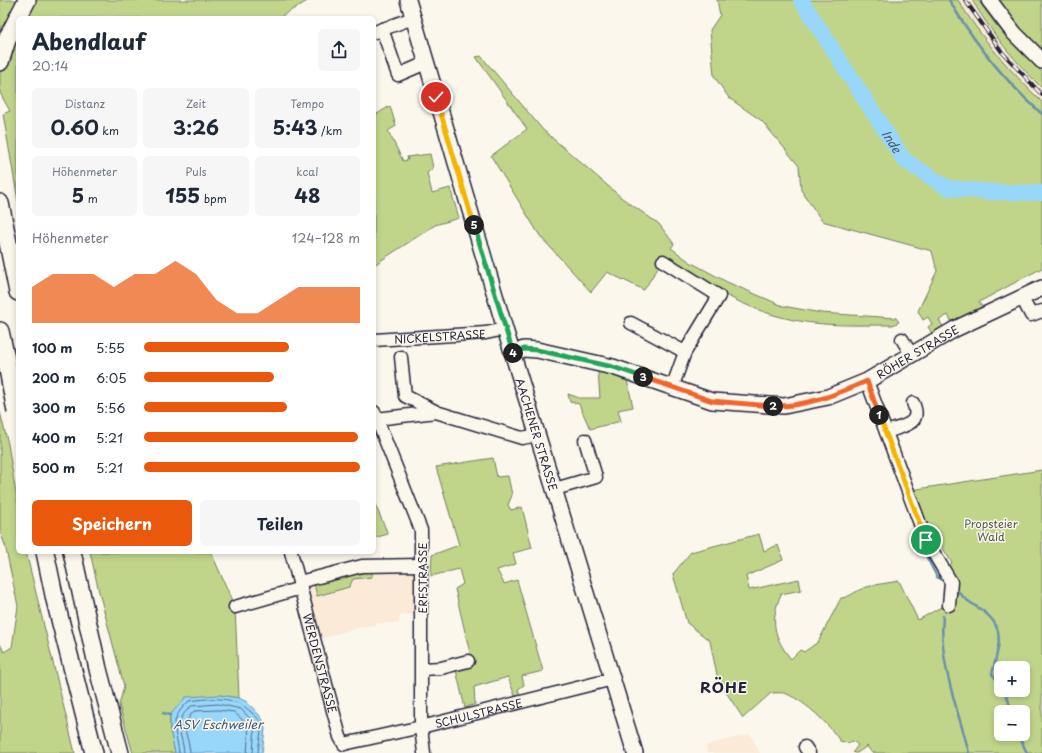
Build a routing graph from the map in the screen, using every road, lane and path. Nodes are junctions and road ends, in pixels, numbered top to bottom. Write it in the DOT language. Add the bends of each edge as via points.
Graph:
graph roads {
  1 [pos="27,0"];
  2 [pos="408,0"];
  3 [pos="989,0"];
  4 [pos="19,16"];
  5 [pos="413,18"];
  6 [pos="16,21"];
  7 [pos="378,31"];
  8 [pos="1042,61"];
  9 [pos="0,62"];
  10 [pos="426,63"];
  11 [pos="0,203"];
  12 [pos="663,261"];
  13 [pos="16,282"];
  14 [pos="1042,288"];
  15 [pos="1022,298"];
  16 [pos="1042,311"];
  17 [pos="631,323"];
  18 [pos="505,329"];
  19 [pos="0,331"];
  20 [pos="902,339"];
  21 [pos="376,340"];
  22 [pos="685,352"];
  23 [pos="513,353"];
  24 [pos="911,354"];
  25 [pos="401,357"];
  26 [pos="16,377"];
  27 [pos="0,381"];
  28 [pos="867,381"];
  29 [pos="672,388"];
  30 [pos="913,403"];
  31 [pos="16,411"];
  32 [pos="436,412"];
  33 [pos="376,415"];
  34 [pos="376,417"];
  35 [pos="886,432"];
  36 [pos="538,435"];
  37 [pos="586,440"];
  38 [pos="555,489"];
  39 [pos="45,554"];
  40 [pos="72,554"];
  41 [pos="292,554"];
  42 [pos="422,565"];
  43 [pos="300,585"];
  44 [pos="949,605"];
  45 [pos="235,607"];
  46 [pos="468,661"];
  47 [pos="422,669"];
  48 [pos="613,679"];
  49 [pos="421,727"];
  50 [pos="343,748"];
  51 [pos="94,753"];
  52 [pos="120,753"];
  53 [pos="424,753"];
  54 [pos="635,753"];
  1 -- 4 [label="highway"];
  2 -- 5 [label="main road, AACHENER STRASSE"];
  3 -- 8 [label="main road" via="1014,33"];
  5 -- 7 [label="street"];
  5 -- 10 [label="main road, AACHENER STRASSE"];
  6 -- 9 [label="highway"];
  7 -- 10 [label="street" via="398,75"];
  10 -- 18 [label="main road, AACHENER STRASSE"];
  11 -- 13 [label="highway"];
  12 -- 22 [label="street" via="719,296"];
  14 -- 15 [label="main road, RÖHER STRASSE"];
  15 -- 16 [label="street" via="1031,315"];
  15 -- 24 [label="main road, RÖHER STRASSE" via="955,329"];
  17 -- 22 [label="street"];
  18 -- 21 [label="street, NICKELSTRASSE" via="486,333"];
  18 -- 23 [label="main road, AACHENER STRASSE"];
  19 -- 31 [label="highway, bridge"];
  20 -- 24 [label="street"];
  22 -- 29 [label="street"];
  23 -- 29 [label="main road, RÖHER STRASSE" via="524,349 550,352 613,367"];
  23 -- 36 [label="main road, AACHENER STRASSE"];
  24 -- 28 [label="main road, RÖHER STRASSE"];
  25 -- 32 [label="street" via="405,396"];
  26 -- 27 [label="street"];
  28 -- 29 [label="main road, RÖHER STRASSE" via="828,397 784,406 712,401"];
  28 -- 35 [label="street"];
  30 -- 35 [label="street" via="916,417 913,422"];
  32 -- 33 [label="street"];
  32 -- 36 [label="street" via="522,438"];
  34 -- 42 [label="street, ERFSTRASSE" via="420,524"];
  35 -- 44 [label="street" via="926,540 951,582"];
  36 -- 38 [label="main road, AACHENER STRASSE"];
  37 -- 38 [label="street" via="596,477"];
  38 -- 48 [label="main road, AACHENER STRASSE"];
  39 -- 51 [label="highway"];
  40 -- 52 [label="highway"];
  41 -- 43 [label="street, WERDENSTRASSE"];
  42 -- 43 [label="street" via="362,566"];
  42 -- 47 [label="street, ERFSTRASSE"];
  43 -- 45 [label="street"];
  43 -- 50 [label="street, WERDENSTRASSE"];
  46 -- 47 [label="street" via="441,668"];
  47 -- 49 [label="street, ERFSTRASSE"];
  48 -- 49 [label="street, SCHULSTRASSE"];
  48 -- 54 [label="main road, AACHENER STRASSE"];
  49 -- 50 [label="street, SCHULSTRASSE"];
  49 -- 53 [label="street, ERFSTRASSE"];
}
